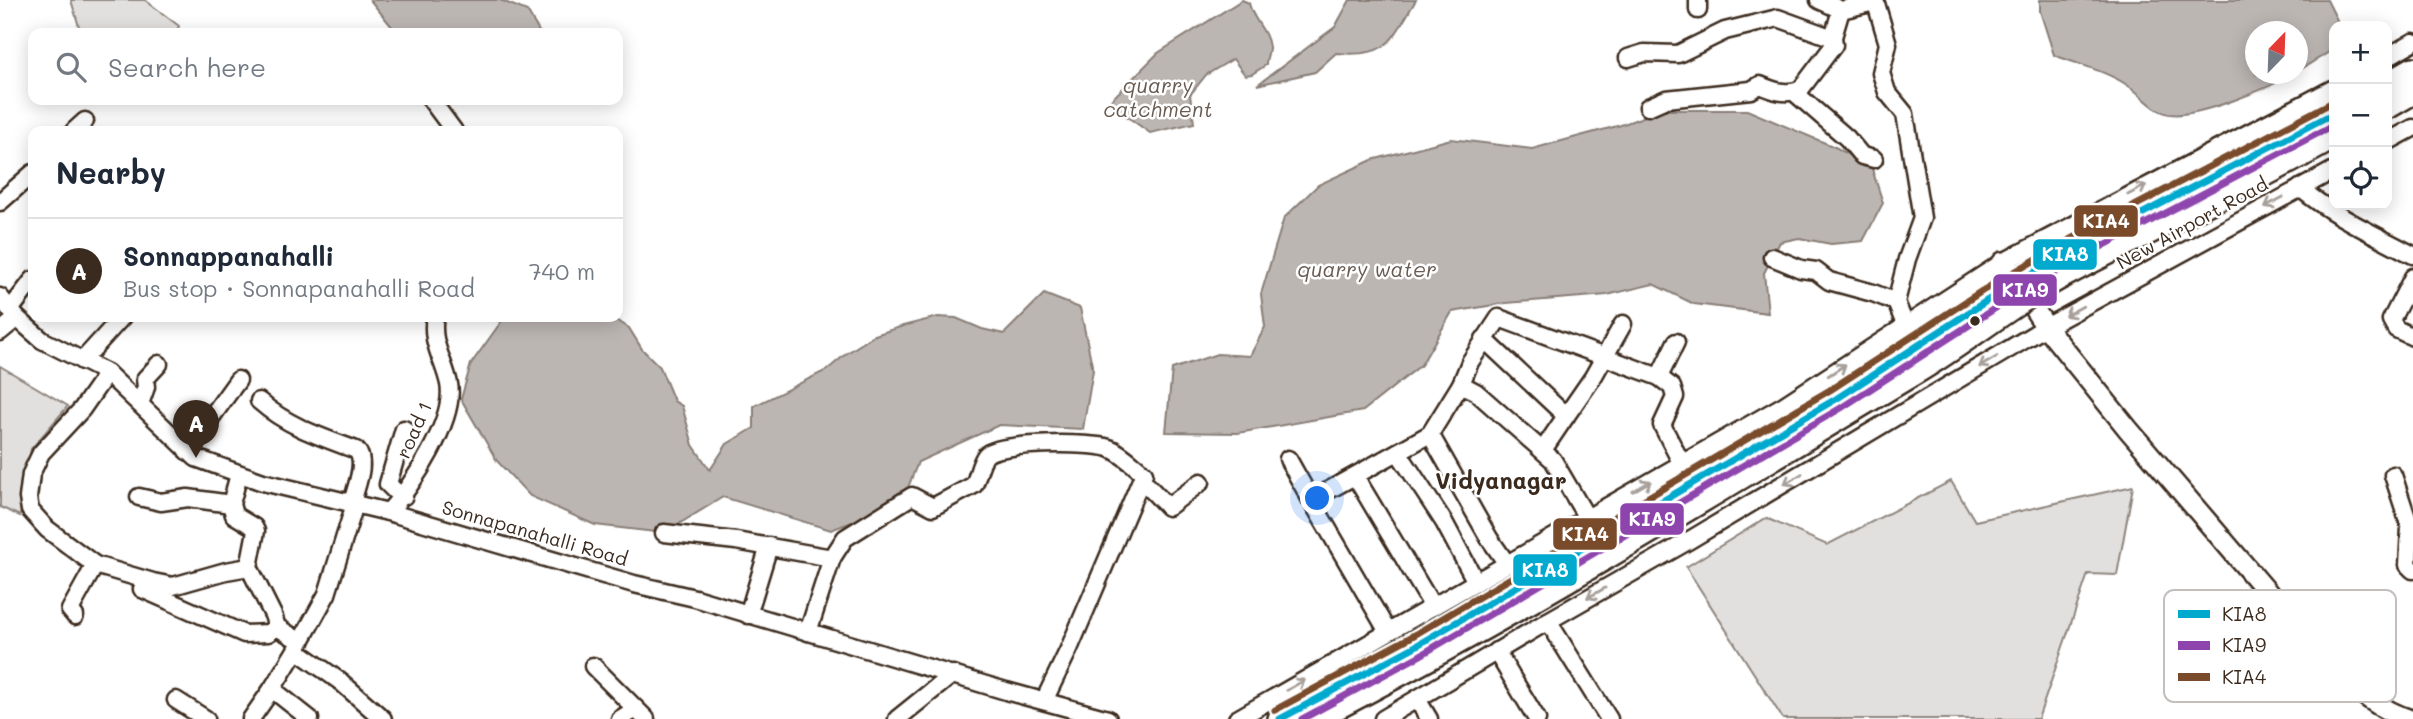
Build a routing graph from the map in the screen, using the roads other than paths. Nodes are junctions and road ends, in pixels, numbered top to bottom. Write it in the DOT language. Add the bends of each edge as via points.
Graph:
graph roads {
  1 [pos="1819,0"];
  2 [pos="1875,1"];
  3 [pos="1841,10"];
  4 [pos="1833,38"];
  5 [pos="2413,42"];
  6 [pos="2392,54"];
  7 [pos="1629,58"];
  8 [pos="2413,69"];
  9 [pos="2392,81"];
  10 [pos="2329,91"];
  11 [pos="1794,92"];
  12 [pos="2413,92"];
  13 [pos="2392,104"];
  14 [pos="434,105"];
  15 [pos="1648,107"];
  16 [pos="2329,116"];
  17 [pos="450,126"];
  18 [pos="2413,128"];
  19 [pos="2392,139"];
  20 [pos="2329,140"];
  21 [pos="1874,159"];
  22 [pos="2329,173"];
  23 [pos="28,177"];
  24 [pos="2300,188"];
  25 [pos="0,202"];
  26 [pos="2413,255"];
  27 [pos="1772,257"];
  28 [pos="2003,262"];
  29 [pos="2413,277"];
  30 [pos="28,286"];
  31 [pos="1896,302"];
  32 [pos="9,308"];
  33 [pos="117,322"];
  34 [pos="435,322"];
  35 [pos="1904,322"];
  36 [pos="1623,324"];
  37 [pos="2046,327"];
  38 [pos="0,332"];
  39 [pos="2413,337"];
  40 [pos="1485,339"];
  41 [pos="1676,342"];
  42 [pos="1606,358"];
  43 [pos="82,361"];
  44 [pos="159,364"];
  45 [pos="107,373"];
  46 [pos="1659,377"];
  47 [pos="238,380"];
  48 [pos="1461,384"];
  49 [pos="260,401"];
  50 [pos="140,404"];
  51 [pos="1566,416"];
  52 [pos="404,429"];
  53 [pos="1430,434"];
  54 [pos="1543,450"];
  55 [pos="187,451"];
  56 [pos="1398,452"];
  57 [pos="1288,459"];
  58 [pos="1682,464"];
  59 [pos="239,474"];
  60 [pos="2393,475"];
  61 [pos="1354,476"];
  62 [pos="1142,480"];
  63 [pos="1201,482"];
  64 [pos="404,496"];
  65 [pos="139,497"];
  66 [pos="1311,500"];
  67 [pos="353,504"];
  68 [pos="231,505"];
  69 [pos="388,512"];
  70 [pos="1587,518"];
  71 [pos="664,533"];
  72 [pos="769,546"];
  73 [pos="832,558"];
  74 [pos="1507,564"];
  75 [pos="95,565"];
  76 [pos="249,567"];
  77 [pos="2413,570"];
  78 [pos="1476,582"];
  79 [pos="142,589"];
  80 [pos="2266,590"];
  81 [pos="1433,607"];
  82 [pos="747,615"];
  83 [pos="75,616"];
  84 [pos="1548,621"];
  85 [pos="276,627"];
  86 [pos="808,632"];
  87 [pos="1388,632"];
  88 [pos="299,646"];
  89 [pos="1496,651"];
  90 [pos="593,666"];
  91 [pos="953,674"];
  92 [pos="272,689"];
  93 [pos="1417,699"];
  94 [pos="176,700"];
  95 [pos="1044,701"];
  96 [pos="2378,702"];
  97 [pos="1315,713"];
  98 [pos="641,714"];
  99 [pos="206,719"];
  100 [pos="251,719"];
  101 [pos="310,719"];
  102 [pos="383,719"];
  103 [pos="620,719"];
  104 [pos="897,719"];
  105 [pos="1108,719"];
  106 [pos="1237,719"];
  107 [pos="1280,719"];
  108 [pos="1382,719"];
  109 [pos="1429,719"];
  110 [pos="1537,719"];
  111 [pos="1609,719"];
  112 [pos="2408,719"];
  1 -- 3 [label="street"];
  2 -- 3 [label="street"];
  2 -- 31 [label="street" via="1888,44 1881,73 1887,92 1905,114 1922,218"];
  3 -- 4 [label="street"];
  4 -- 7 [label="street" via="1778,18 1725,32 1678,54 1644,53"];
  4 -- 11 [label="street" via="1834,45"];
  5 -- 6 [label="street"];
  8 -- 9 [label="highway"];
  28 -- 10 [label="street, one-way"];
  11 -- 15 [label="street" via="1776,92 1760,85 1751,90 1666,99"];
  11 -- 21 [label="street" via="1862,156"];
  12 -- 13 [label="highway"];
  14 -- 17 [label="street"];
  16 -- 97 [label="highway, bridge" via="2069,251 1825,406 1426,640"];
  18 -- 19 [label="street"];
  20 -- 97 [label="highway, bridge" via="2056,280 1996,316 1946,354 1413,668"];
  22 -- 24 [label="street, New Airport Road"];
  23 -- 25 [label="street"];
  24 -- 26 [label="street" via="2316,202"];
  24 -- 37 [label="street, New Airport Road, one-way"];
  27 -- 31 [label="street"];
  28 -- 37 [label="main road"];
  58 -- 28 [label="street, one-way" via="1784,405"];
  29 -- 39 [label="street" via="2391,320 2396,329"];
  30 -- 32 [label="street"];
  31 -- 35 [label="street"];
  32 -- 38 [label="street"];
  32 -- 43 [label="street, Sonnapanahalli Road" via="42,340"];
  33 -- 43 [label="street"];
  34 -- 64 [label="street, road 1" via="434,340 449,386 449,404 443,426"];
  36 -- 42 [label="street"];
  37 -- 80 [label="main road"];
  37 -- 84 [label="street, New Airport Road, one-way"];
  40 -- 42 [label="street" via="1499,318"];
  40 -- 48 [label="street"];
  40 -- 51 [label="street"];
  41 -- 46 [label="street"];
  42 -- 46 [label="street"];
  42 -- 51 [label="street"];
  43 -- 45 [label="street, Sonnapanahalli Road"];
  44 -- 50 [label="street" via="145,379"];
  45 -- 50 [label="street, Sonnapanahalli Road"];
  45 -- 75 [label="street" via="82,409 41,453 31,474 28,498 30,510 47,529"];
  46 -- 58 [label="street" via="1672,387 1675,397 1662,425"];
  47 -- 55 [label="street"];
  48 -- 53 [label="street"];
  48 -- 54 [label="street"];
  49 -- 67 [label="street" via="299,429 356,450 362,462"];
  50 -- 55 [label="street, Sonnapanahalli Road"];
  51 -- 54 [label="street"];
  52 -- 64 [label="street" via="388,484"];
  53 -- 56 [label="street"];
  53 -- 74 [label="street"];
  54 -- 70 [label="street"];
  55 -- 59 [label="street, Sonnapanahalli Road"];
  56 -- 61 [label="street"];
  56 -- 78 [label="street"];
  57 -- 66 [label="street"];
  70 -- 58 [label="street, one-way"];
  59 -- 67 [label="street, Sonnapanahalli Road"];
  59 -- 68 [label="street"];
  60 -- 77 [label="street" via="2410,527 2407,565"];
  61 -- 66 [label="street"];
  61 -- 81 [label="street"];
  62 -- 63 [label="street" via="1168,507"];
  62 -- 73 [label="street" via="1144,473 1109,448 1028,444 993,449 974,485 933,507 912,496 845,538"];
  62 -- 95 [label="street"];
  64 -- 69 [label="street, road 1"];
  65 -- 68 [label="street"];
  66 -- 87 [label="street"];
  67 -- 69 [label="street, Sonnapanahalli Road"];
  67 -- 88 [label="street" via="327,594"];
  68 -- 76 [label="street" via="234,515 256,531"];
  69 -- 82 [label="street, Sonnapanahalli Road"];
  70 -- 74 [label="street"];
  71 -- 72 [label="street"];
  72 -- 73 [label="street"];
  72 -- 82 [label="street"];
  73 -- 86 [label="street"];
  74 -- 78 [label="street"];
  75 -- 76 [label="street" via="173,586"];
  75 -- 83 [label="street" via="70,610"];
  76 -- 85 [label="street"];
  78 -- 81 [label="street"];
  79 -- 85 [label="street" via="244,634 268,633"];
  81 -- 87 [label="street"];
  82 -- 86 [label="street, Sonnapanahalli Road"];
  84 -- 89 [label="street, New Airport Road"];
  84 -- 111 [label="street"];
  85 -- 88 [label="street"];
  86 -- 91 [label="street, Sonnapanahalli Road"];
  106 -- 87 [label="street, one-way"];
  88 -- 92 [label="street"];
  88 -- 102 [label="street"];
  89 -- 93 [label="street, New Airport Road"];
  89 -- 110 [label="street"];
  90 -- 98 [label="street"];
  91 -- 95 [label="street, Sonnapanahalli Road"];
  91 -- 104 [label="street"];
  92 -- 100 [label="street"];
  92 -- 101 [label="street"];
  93 -- 108 [label="street, New Airport Road"];
  93 -- 109 [label="street"];
  94 -- 99 [label="street"];
  95 -- 105 [label="street, Sonnapanahalli Road"];
  96 -- 112 [label="main road"];
  97 -- 107 [label="highway"];
  98 -- 103 [label="street"];
}
